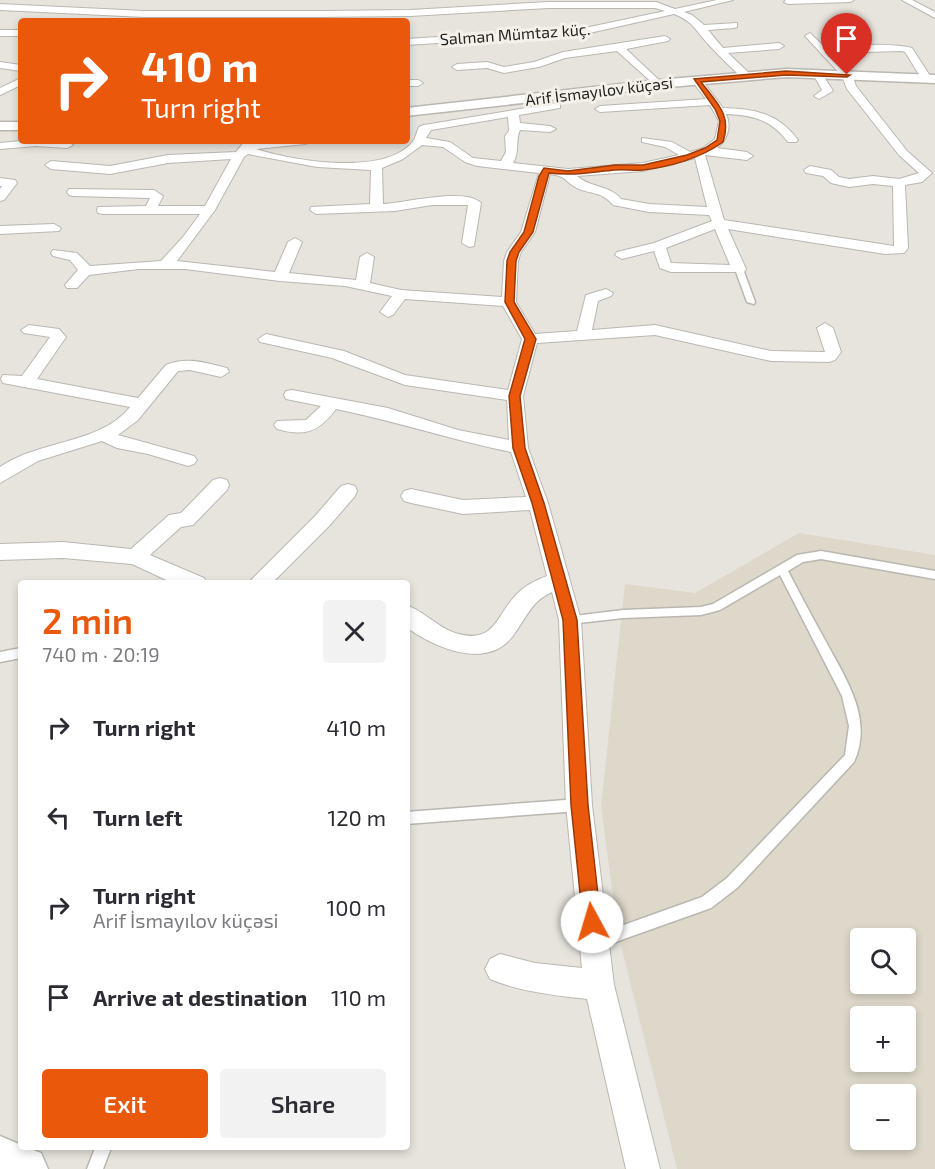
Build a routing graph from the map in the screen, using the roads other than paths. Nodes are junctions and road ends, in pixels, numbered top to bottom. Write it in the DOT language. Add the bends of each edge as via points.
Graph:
graph roads {
  1 [pos="729,0"];
  2 [pos="850,0"];
  3 [pos="906,0"];
  4 [pos="635,2"];
  5 [pos="788,2"];
  6 [pos="361,4"];
  7 [pos="549,6"];
  8 [pos="0,7"];
  9 [pos="267,7"];
  10 [pos="232,9"];
  11 [pos="677,10"];
  12 [pos="410,13"];
  13 [pos="282,14"];
  14 [pos="935,15"];
  15 [pos="718,16"];
  16 [pos="690,17"];
  17 [pos="389,18"];
  18 [pos="580,19"];
  19 [pos="545,24"];
  20 [pos="734,25"];
  21 [pos="510,26"];
  22 [pos="702,28"];
  23 [pos="566,32"];
  24 [pos="0,33"];
  25 [pos="18,33"];
  26 [pos="810,36"];
  27 [pos="665,39"];
  28 [pos="410,42"];
  29 [pos="779,46"];
  30 [pos="619,48"];
  31 [pos="535,50"];
  32 [pos="720,51"];
  33 [pos="511,57"];
  34 [pos="545,61"];
  35 [pos="0,64"];
  36 [pos="18,67"];
  37 [pos="457,67"];
  38 [pos="511,69"];
  39 [pos="843,70"];
  40 [pos="818,74"];
  41 [pos="746,76"];
  42 [pos="931,79"];
  43 [pos="696,81"];
  44 [pos="18,83"];
  45 [pos="410,83"];
  46 [pos="418,83"];
  47 [pos="657,84"];
  48 [pos="0,92"];
  49 [pos="819,96"];
  50 [pos="556,106"];
  51 [pos="716,107"];
  52 [pos="600,109"];
  53 [pos="410,112"];
  54 [pos="513,112"];
  55 [pos="0,126"];
  56 [pos="18,126"];
  57 [pos="515,126"];
  58 [pos="410,129"];
  59 [pos="550,129"];
  60 [pos="421,135"];
  61 [pos="646,140"];
  62 [pos="792,140"];
  63 [pos="24,144"];
  64 [pos="52,144"];
  65 [pos="193,144"];
  66 [pos="280,144"];
  67 [pos="67,145"];
  68 [pos="0,146"];
  69 [pos="246,148"];
  70 [pos="126,150"];
  71 [pos="698,153"];
  72 [pos="747,156"];
  73 [pos="186,157"];
  74 [pos="51,165"];
  75 [pos="504,165"];
  76 [pos="376,166"];
  77 [pos="123,169"];
  78 [pos="810,170"];
  79 [pos="558,172"];
  80 [pos="931,175"];
  81 [pos="0,182"];
  82 [pos="899,183"];
  83 [pos="73,192"];
  84 [pos="107,192"];
  85 [pos="0,197"];
  86 [pos="151,208"];
  87 [pos="377,208"];
  88 [pos="103,210"];
  89 [pos="209,210"];
  90 [pos="316,210"];
  91 [pos="716,217"];
  92 [pos="54,228"];
  93 [pos="0,230"];
  94 [pos="295,242"];
  95 [pos="469,243"];
  96 [pos="659,246"];
  97 [pos="58,253"];
  98 [pos="622,255"];
  99 [pos="367,257"];
  100 [pos="166,264"];
  101 [pos="739,269"];
  102 [pos="85,271"];
  103 [pos="280,277"];
  104 [pos="72,285"];
  105 [pos="362,285"];
  106 [pos="606,293"];
  107 [pos="401,294"];
  108 [pos="509,302"];
  109 [pos="751,302"];
  110 [pos="388,312"];
  111 [pos="825,328"];
  112 [pos="29,330"];
  113 [pos="584,333"];
  114 [pos="266,339"];
  115 [pos="531,339"];
  116 [pos="221,372"];
  117 [pos="9,379"];
  118 [pos="27,382"];
  119 [pos="292,395"];
  120 [pos="515,396"];
  121 [pos="332,403"];
  122 [pos="142,404"];
  123 [pos="284,425"];
  124 [pos="104,435"];
  125 [pos="519,448"];
  126 [pos="188,460"];
  127 [pos="0,477"];
  128 [pos="220,485"];
  129 [pos="348,490"];
  130 [pos="411,496"];
  131 [pos="538,503"];
  132 [pos="0,552"];
  133 [pos="135,557"];
  134 [pos="782,570"];
  135 [pos="935,575"];
  136 [pos="188,580"];
  137 [pos="261,580"];
  138 [pos="559,580"];
  139 [pos="410,617"];
  140 [pos="570,620"];
  141 [pos="18,654"];
  142 [pos="0,657"];
  143 [pos="579,805"];
  144 [pos="410,818"];
  145 [pos="594,945"];
  146 [pos="500,969"];
  147 [pos="599,985"];
  148 [pos="102,1150"];
  149 [pos="0,1159"];
  150 [pos="25,1169"];
  151 [pos="95,1169"];
  152 [pos="643,1169"];
  1 -- 11 [label="street, Salman Mümtaz küç."];
  2 -- 5 [label="street"];
  3 -- 14 [label="street"];
  4 -- 7 [label="street"];
  4 -- 11 [label="street"];
  6 -- 13 [label="street"];
  7 -- 12 [label="street"];
  8 -- 10 [label="street" via="185,14"];
  9 -- 10 [label="street"];
  10 -- 13 [label="street"];
  11 -- 16 [label="street"];
  11 -- 23 [label="street, Salman Mümtaz küç."];
  12 -- 13 [label="street"];
  12 -- 17 [label="street"];
  15 -- 16 [label="street"];
  16 -- 22 [label="street"];
  18 -- 23 [label="street"];
  19 -- 21 [label="street"];
  20 -- 22 [label="street"];
  22 -- 32 [label="street"];
  23 -- 28 [label="street, Salman Mümtaz küç."];
  24 -- 25 [label="street"];
  26 -- 39 [label="street"];
  27 -- 30 [label="street"];
  29 -- 32 [label="street"];
  30 -- 34 [label="street"];
  30 -- 47 [label="street"];
  31 -- 34 [label="street"];
  32 -- 41 [label="street"];
  33 -- 38 [label="street"];
  34 -- 38 [label="street"];
  35 -- 36 [label="street"];
  37 -- 38 [label="street" via="487,65"];
  39 -- 40 [label="street, Arif İsmayılov küçəsi"];
  39 -- 42 [label="street, Arif İsmayılov küçəsi"];
  39 -- 42 [label="street" via="844,55 861,49 903,48"];
  39 -- 80 [label="street" via="851,87 903,153"];
  40 -- 41 [label="street, Arif İsmayılov küçəsi"];
  40 -- 49 [label="street" via="828,91"];
  41 -- 43 [label="street, Arif İsmayılov küçəsi"];
  43 -- 47 [label="street, Arif İsmayılov küçəsi"];
  43 -- 51 [label="street"];
  44 -- 48 [label="street"];
  45 -- 46 [label="street"];
  47 -- 53 [label="street, Arif İsmayılov küçəsi"];
  50 -- 54 [label="street"];
  51 -- 52 [label="street"];
  51 -- 62 [label="street" via="780,123"];
  51 -- 71 [label="street" via="723,121 720,140"];
  54 -- 57 [label="street"];
  54 -- 60 [label="street" via="442,123"];
  55 -- 56 [label="street"];
  57 -- 59 [label="street"];
  57 -- 75 [label="street" via="511,136 513,154"];
  58 -- 60 [label="street"];
  60 -- 75 [label="street" via="446,144 469,160"];
  60 -- 76 [label="street" via="408,152"];
  61 -- 71 [label="street"];
  63 -- 68 [label="street"];
  64 -- 67 [label="street"];
  65 -- 73 [label="street"];
  66 -- 69 [label="street"];
  69 -- 73 [label="street"];
  69 -- 76 [label="street" via="320,163"];
  69 -- 89 [label="street"];
  70 -- 77 [label="street"];
  71 -- 72 [label="street"];
  71 -- 79 [label="street" via="643,167"];
  71 -- 91 [label="street"];
  73 -- 77 [label="street"];
  74 -- 77 [label="street"];
  75 -- 79 [label="street"];
  76 -- 87 [label="street"];
  77 -- 84 [label="street" via="121,180"];
  78 -- 82 [label="street" via="827,173 842,182"];
  79 -- 91 [label="street" via="610,194 617,202"];
  79 -- 108 [label="street" via="543,176 528,232 514,252"];
  80 -- 82 [label="street"];
  81 -- 85 [label="street" via="11,183"];
  82 -- 91 [label="street" via="898,250 874,249"];
  83 -- 84 [label="street"];
  84 -- 86 [label="street" via="154,194 157,196"];
  86 -- 88 [label="street"];
  86 -- 89 [label="street"];
  87 -- 90 [label="street"];
  87 -- 95 [label="street" via="470,201 475,203"];
  89 -- 100 [label="street"];
  91 -- 96 [label="street"];
  91 -- 101 [label="street"];
  92 -- 93 [label="street"];
  94 -- 103 [label="street"];
  96 -- 98 [label="street"];
  96 -- 101 [label="street" via="664,265 671,268"];
  97 -- 102 [label="street" via="73,254"];
  99 -- 105 [label="street"];
  100 -- 102 [label="street"];
  100 -- 103 [label="street"];
  101 -- 109 [label="lane"];
  102 -- 104 [label="street"];
  103 -- 105 [label="street"];
  105 -- 107 [label="street"];
  106 -- 113 [label="street" via="591,298"];
  107 -- 108 [label="street"];
  107 -- 110 [label="street"];
  108 -- 115 [label="street"];
  111 -- 113 [label="street" via="833,352 828,357 771,356 655,330"];
  112 -- 118 [label="street" via="54,332 58,337"];
  113 -- 115 [label="street"];
  114 -- 120 [label="street" via="351,358 405,381"];
  115 -- 120 [label="street"];
  116 -- 122 [label="street" via="178,364"];
  117 -- 118 [label="street"];
  118 -- 122 [label="street"];
  119 -- 121 [label="street"];
  120 -- 125 [label="street"];
  121 -- 123 [label="street" via="309,428"];
  121 -- 125 [label="street"];
  122 -- 124 [label="street" via="126,423"];
  124 -- 126 [label="street" via="112,441"];
  124 -- 127 [label="street" via="31,458"];
  125 -- 131 [label="street"];
  128 -- 133 [label="street" via="186,519 176,520"];
  129 -- 137 [label="street"];
  130 -- 131 [label="street" via="463,507"];
  131 -- 138 [label="street"];
  132 -- 133 [label="street" via="63,550"];
  133 -- 136 [label="street"];
  134 -- 135 [label="lane" via="801,558 821,555"];
  134 -- 140 [label="lane" via="701,611"];
  134 -- 145 [label="lane" via="848,695 855,716 856,739 850,759 732,883 706,903"];
  138 -- 139 [label="street" via="531,592 507,628 486,642 447,640"];
  138 -- 140 [label="street"];
  140 -- 143 [label="street"];
  141 -- 142 [label="lane"];
  143 -- 144 [label="lane"];
  143 -- 145 [label="street"];
  145 -- 147 [label="street"];
  146 -- 147 [label="street" via="535,978"];
  147 -- 152 [label="street"];
  148 -- 151 [label="lane"];
  149 -- 150 [label="street"];
}
